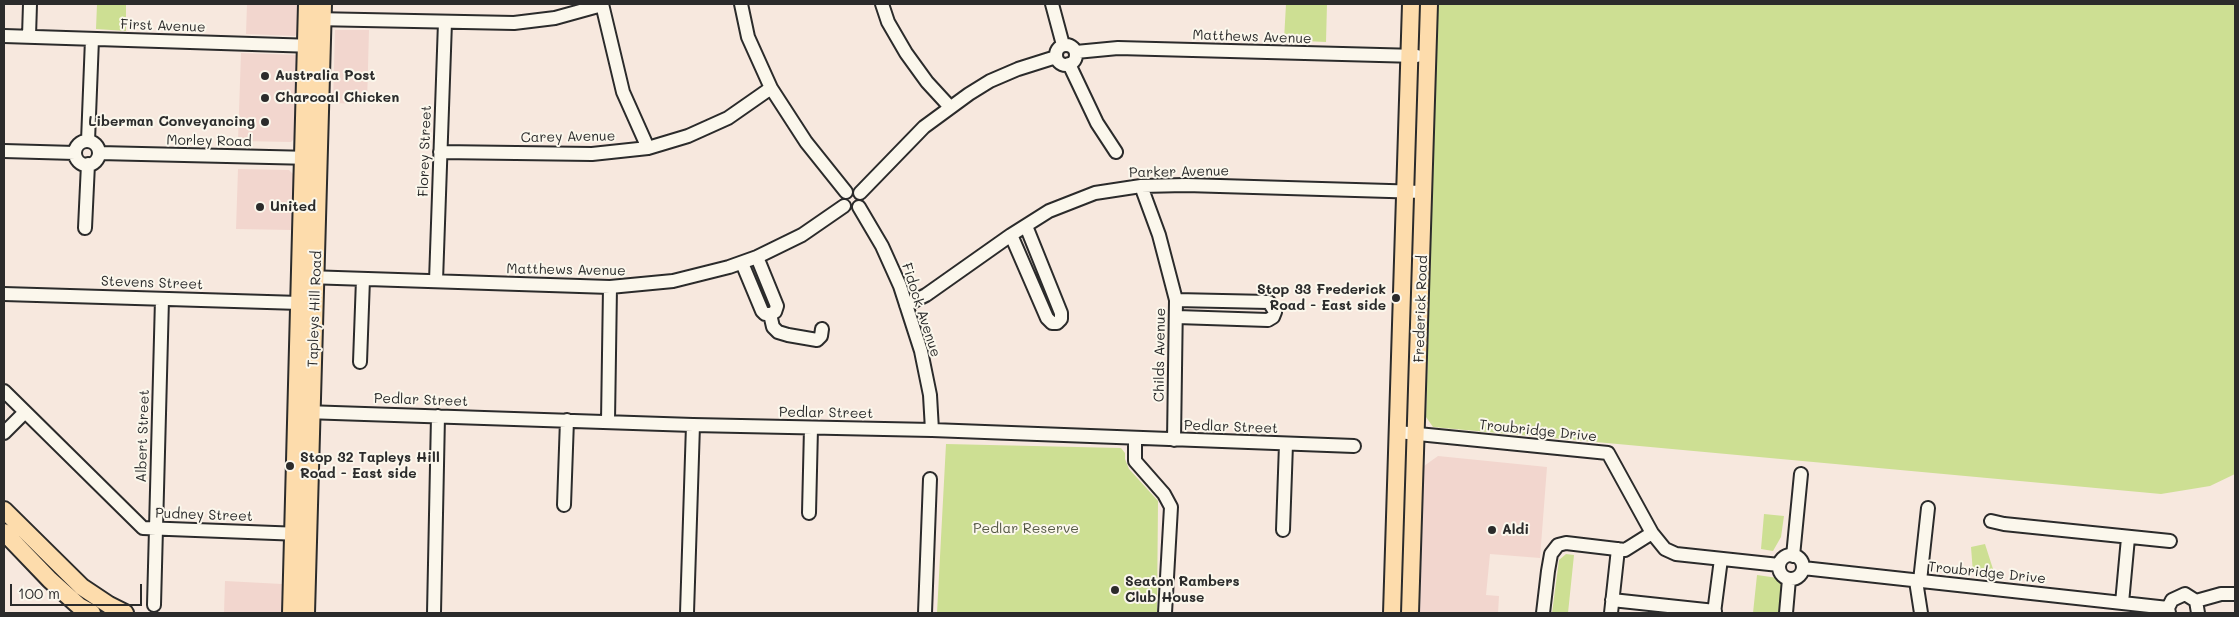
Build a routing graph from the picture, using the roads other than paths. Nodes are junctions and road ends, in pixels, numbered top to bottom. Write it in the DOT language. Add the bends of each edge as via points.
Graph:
graph roads {
  1 [pos="30,4"];
  2 [pos="741,4"];
  3 [pos="882,4"];
  4 [pos="1052,4"];
  5 [pos="1411,4"];
  6 [pos="1429,4"];
  7 [pos="602,5"];
  8 [pos="315,11"];
  9 [pos="445,22"];
  10 [pos="4,36"];
  11 [pos="29,36"];
  12 [pos="92,39"];
  13 [pos="1064,45"];
  14 [pos="314,46"];
  15 [pos="1076,52"];
  16 [pos="1409,56"];
  17 [pos="1056,57"];
  18 [pos="1427,57"];
  19 [pos="1069,64"];
  20 [pos="771,88"];
  21 [pos="950,107"];
  22 [pos="88,141"];
  23 [pos="648,148"];
  24 [pos="4,151"];
  25 [pos="440,152"];
  26 [pos="1116,152"];
  27 [pos="75,153"];
  28 [pos="99,153"];
  29 [pos="311,158"];
  30 [pos="88,164"];
  31 [pos="1141,186"];
  32 [pos="1405,191"];
  33 [pos="846,192"];
  34 [pos="1423,192"];
  35 [pos="860,193"];
  36 [pos="844,206"];
  37 [pos="859,207"];
  38 [pos="1026,226"];
  39 [pos="86,228"];
  40 [pos="1011,235"];
  41 [pos="756,257"];
  42 [pos="742,263"];
  43 [pos="308,277"];
  44 [pos="362,279"];
  45 [pos="436,281"];
  46 [pos="610,288"];
  47 [pos="4,294"];
  48 [pos="162,299"];
  49 [pos="1176,300"];
  50 [pos="300,304"];
  51 [pos="906,305"];
  52 [pos="770,314"];
  53 [pos="1176,317"];
  54 [pos="822,328"];
  55 [pos="360,362"];
  56 [pos="4,391"];
  57 [pos="25,412"];
  58 [pos="304,412"];
  59 [pos="438,416"];
  60 [pos="567,420"];
  61 [pos="608,421"];
  62 [pos="693,425"];
  63 [pos="811,428"];
  64 [pos="932,430"];
  65 [pos="1398,432"];
  66 [pos="4,434"];
  67 [pos="1417,434"];
  68 [pos="1135,439"];
  69 [pos="1174,440"];
  70 [pos="1286,444"];
  71 [pos="1354,446"];
  72 [pos="1801,474"];
  73 [pos="930,479"];
  74 [pos="564,505"];
  75 [pos="1928,508"];
  76 [pos="4,510"];
  77 [pos="809,513"];
  78 [pos="1991,521"];
  79 [pos="155,529"];
  80 [pos="1283,530"];
  81 [pos="4,532"];
  82 [pos="301,534"];
  83 [pos="1652,534"];
  84 [pos="2128,538"];
  85 [pos="2170,541"];
  86 [pos="1618,550"];
  87 [pos="1793,556"];
  88 [pos="1721,559"];
  89 [pos="1779,565"];
  90 [pos="1803,568"];
  91 [pos="1789,579"];
  92 [pos="1918,581"];
  93 [pos="2235,594"];
  94 [pos="1612,600"];
  95 [pos="2122,603"];
  96 [pos="154,605"];
  97 [pos="2106,607"];
  98 [pos="2197,607"];
  99 [pos="307,610"];
  100 [pos="2169,611"];
  101 [pos="1714,612"];
  102 [pos="92,613"];
  103 [pos="126,613"];
  104 [pos="291,613"];
  105 [pos="434,613"];
  106 [pos="687,613"];
  107 [pos="925,613"];
  108 [pos="1165,613"];
  109 [pos="1392,613"];
  110 [pos="1410,613"];
  111 [pos="1543,613"];
  112 [pos="1611,613"];
  113 [pos="1786,613"];
  114 [pos="1921,613"];
  1 -- 11 [label="street"];
  2 -- 20 [label="street" via="748,37"];
  3 -- 21 [label="street" via="888,22 906,53"];
  4 -- 13 [label="street"];
  5 -- 16 [label="main road, Frederick Road"];
  6 -- 18 [label="main road, Frederick Road"];
  7 -- 9 [label="street" via="556,18 514,23"];
  7 -- 23 [label="street" via="623,92"];
  8 -- 9 [label="street"];
  8 -- 14 [label="main road, Tapleys Hill Road"];
  9 -- 25 [label="street, Florey Street"];
  10 -- 11 [label="street, First Avenue"];
  11 -- 12 [label="street, First Avenue"];
  12 -- 14 [label="street, First Avenue"];
  12 -- 22 [label="street"];
  13 -- 15 [label="street"];
  13 -- 17 [label="street"];
  14 -- 29 [label="main road, Tapleys Hill Road"];
  15 -- 16 [label="street, Matthews Avenue" via="1118,48"];
  15 -- 19 [label="street" via="1076,58"];
  16 -- 18 [label="street, Matthews Avenue"];
  16 -- 32 [label="main road, Frederick Road"];
  17 -- 19 [label="street" via="1062,64"];
  17 -- 21 [label="street" via="990,81"];
  18 -- 34 [label="main road, Frederick Road"];
  19 -- 26 [label="street" via="1097,124"];
  20 -- 23 [label="street, Carey Avenue" via="728,118 688,136"];
  20 -- 33 [label="street" via="806,142"];
  21 -- 35 [label="street" via="924,127"];
  22 -- 27 [label="street" via="81,143"];
  22 -- 28 [label="street" via="95,143"];
  23 -- 25 [label="street, Carey Avenue" via="592,154"];
  24 -- 27 [label="street"];
  25 -- 45 [label="street, Florey Street"];
  27 -- 30 [label="street" via="78,161"];
  28 -- 29 [label="street, Morley Road"];
  28 -- 30 [label="street" via="97,160"];
  29 -- 43 [label="main road, Tapleys Hill Road"];
  30 -- 39 [label="street"];
  31 -- 32 [label="street, Parker Avenue"];
  31 -- 38 [label="street, Parker Avenue" via="1095,193 1069,201"];
  31 -- 49 [label="street, Childs Avenue" via="1159,235"];
  32 -- 34 [label="street, Parker Avenue"];
  32 -- 65 [label="main road, Frederick Road"];
  33 -- 35 [label="street"];
  33 -- 36 [label="street" via="842,200"];
  34 -- 67 [label="main road, Frederick Road"];
  35 -- 37 [label="street"];
  36 -- 37 [label="street" via="851,210"];
  36 -- 41 [label="street, Matthews Avenue" via="802,235"];
  37 -- 51 [label="street, Fidock Avenue" via="882,246"];
  38 -- 40 [label="street, Parker Avenue"];
  38 -- 40 [label="street" via="1061,313 1057,323 1047,318"];
  40 -- 51 [label="street, Parker Avenue"];
  41 -- 42 [label="street, Matthews Avenue"];
  41 -- 52 [label="street" via="777,306"];
  42 -- 46 [label="street, Matthews Avenue" via="673,281"];
  42 -- 52 [label="street" via="762,310"];
  43 -- 44 [label="street, Matthews Avenue"];
  43 -- 50 [label="main road, Tapleys Hill Road"];
  43 -- 58 [label="main road, Tapleys Hill Road"];
  44 -- 45 [label="street, Matthews Avenue"];
  44 -- 55 [label="street"];
  45 -- 46 [label="street, Matthews Avenue"];
  46 -- 61 [label="street"];
  47 -- 48 [label="street, Stevens Street"];
  48 -- 50 [label="street, Stevens Street"];
  48 -- 79 [label="street, Albert Street"];
  49 -- 53 [label="street, Childs Avenue"];
  49 -- 53 [label="street" via="1269,302 1276,312 1268,320"];
  50 -- 58 [label="main road, Tapleys Hill Road"];
  51 -- 64 [label="street, Fidock Avenue" via="921,351 930,395"];
  52 -- 54 [label="street" via="773,327 788,335 817,340"];
  53 -- 69 [label="street, Childs Avenue"];
  56 -- 57 [label="street, Pudney Street"];
  57 -- 66 [label="street"];
  57 -- 79 [label="street, Pudney Street" via="143,528"];
  58 -- 59 [label="street, Pedlar Street"];
  58 -- 82 [label="main road, Tapleys Hill Road"];
  59 -- 60 [label="street, Pedlar Street"];
  59 -- 105 [label="street"];
  60 -- 61 [label="street, Pedlar Street"];
  60 -- 74 [label="street"];
  61 -- 62 [label="street, Pedlar Street"];
  62 -- 63 [label="street, Pedlar Street"];
  62 -- 106 [label="street"];
  63 -- 64 [label="street, Pedlar Street"];
  63 -- 77 [label="street"];
  64 -- 68 [label="street, Pedlar Street"];
  65 -- 67 [label="street"];
  65 -- 109 [label="main road, Frederick Road"];
  67 -- 83 [label="street, Troubridge Drive" via="1608,453"];
  67 -- 110 [label="main road, Frederick Road"];
  68 -- 69 [label="street, Pedlar Street"];
  68 -- 108 [label="street" via="1135,461 1171,507"];
  69 -- 70 [label="street, Pedlar Street"];
  70 -- 71 [label="street, Pedlar Street"];
  70 -- 80 [label="street"];
  72 -- 87 [label="street"];
  73 -- 107 [label="street"];
  75 -- 92 [label="street"];
  76 -- 103 [label="main road" via="82,587 109,606"];
  78 -- 84 [label="street"];
  79 -- 82 [label="street, Pudney Street"];
  79 -- 96 [label="street, Albert Street"];
  81 -- 102 [label="main road" via="50,580"];
  82 -- 99 [label="main road, Tapleys Hill Road"];
  82 -- 104 [label="main road, Tapleys Hill Road"];
  83 -- 86 [label="street" via="1626,550"];
  83 -- 88 [label="street, Troubridge Drive" via="1668,551"];
  84 -- 85 [label="street"];
  84 -- 95 [label="street"];
  86 -- 94 [label="street"];
  86 -- 111 [label="street" via="1566,543 1558,545 1551,554"];
  87 -- 89 [label="street" via="1783,559"];
  87 -- 90 [label="street" via="1802,562"];
  88 -- 89 [label="street, Troubridge Drive"];
  88 -- 101 [label="street"];
  89 -- 91 [label="street" via="1782,576"];
  90 -- 91 [label="street" via="1800,576"];
  90 -- 92 [label="street, Troubridge Drive"];
  91 -- 113 [label="street"];
  92 -- 97 [label="street, Troubridge Drive"];
  92 -- 114 [label="street"];
  93 -- 98 [label="street" via="2221,594"];
  94 -- 101 [label="street"];
  94 -- 112 [label="street"];
  95 -- 97 [label="street, Troubridge Drive"];
  95 -- 100 [label="street, Troubridge Drive"];
  98 -- 100 [label="street" via="2189,596 2180,595 2172,600"];
}
